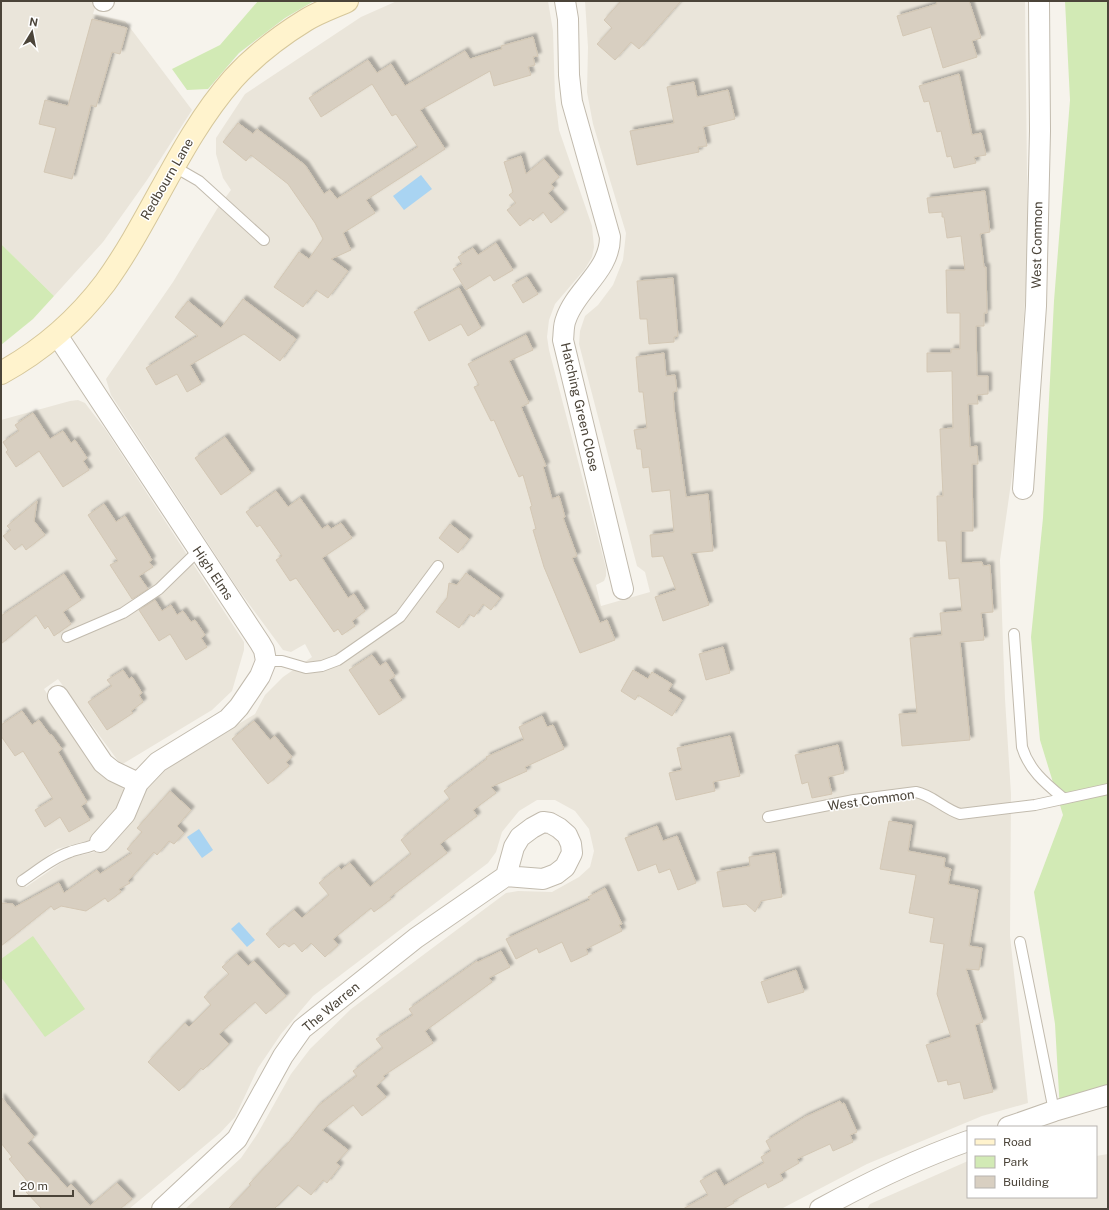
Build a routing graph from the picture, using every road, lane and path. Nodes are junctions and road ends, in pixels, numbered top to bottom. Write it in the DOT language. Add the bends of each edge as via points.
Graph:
graph roads {
  1 [pos="347,1"];
  2 [pos="565,1"];
  3 [pos="1039,1"];
  4 [pos="173,166"];
  5 [pos="264,240"];
  6 [pos="57,335"];
  7 [pos="1,373"];
  8 [pos="1023,489"];
  9 [pos="198,551"];
  10 [pos="438,566"];
  11 [pos="623,590"];
  12 [pos="1014,634"];
  13 [pos="67,637"];
  14 [pos="266,660"];
  15 [pos="58,696"];
  16 [pos="138,783"];
  17 [pos="1108,788"];
  18 [pos="1063,798"];
  19 [pos="768,816"];
  20 [pos="100,842"];
  21 [pos="506,876"];
  22 [pos="22,881"];
  23 [pos="1020,942"];
  24 [pos="1108,1095"];
  25 [pos="1054,1111"];
  26 [pos="1011,1126"];
  27 [pos="967,1141"];
  28 [pos="846,1201"];
  29 [pos="162,1209"];
  30 [pos="820,1209"];
  1 -- 4 [label="main road, Redbourn Lane" via="307,20 260,53 234,78 212,106"];
  2 -- 11 [label="street, Hatching Green Close" via="572,102 610,237 610,248 596,275 569,312 563,340"];
  3 -- 8 [label="street, West Common" via="1040,131 1036,306"];
  4 -- 5 [label="lane" via="199,181"];
  4 -- 6 [label="main road, Redbourn Lane" via="129,246 104,283 83,310"];
  6 -- 7 [label="main road, Redbourn Lane" via="23,361"];
  6 -- 9 [label="street, High Elms"];
  9 -- 13 [label="lane" via="153,593 123,613"];
  9 -- 14 [label="street, High Elms" via="264,650"];
  10 -- 14 [label="lane" via="400,617 338,660 306,668 282,661"];
  12 -- 18 [label="lane" via="1022,747 1026,761 1038,776"];
  14 -- 16 [label="street" via="250,693 228,719 158,762"];
  15 -- 16 [label="street" via="103,764"];
  16 -- 20 [label="street" via="125,814"];
  17 -- 18 [label="lane, West Common"];
  18 -- 19 [label="lane, West Common" via="1019,807 960,814 916,792 854,800"];
  20 -- 22 [label="lane" via="92,847 70,851"];
  21 -- 29 [label="street, The Warren" via="416,938 302,1030 283,1056 237,1139"];
  23 -- 25 [label="lane"];
  24 -- 25 [label="street"];
  25 -- 26 [label="street"];
  27 -- 28 [label="street" via="906,1166"];
  28 -- 30 [label="street"];
}
